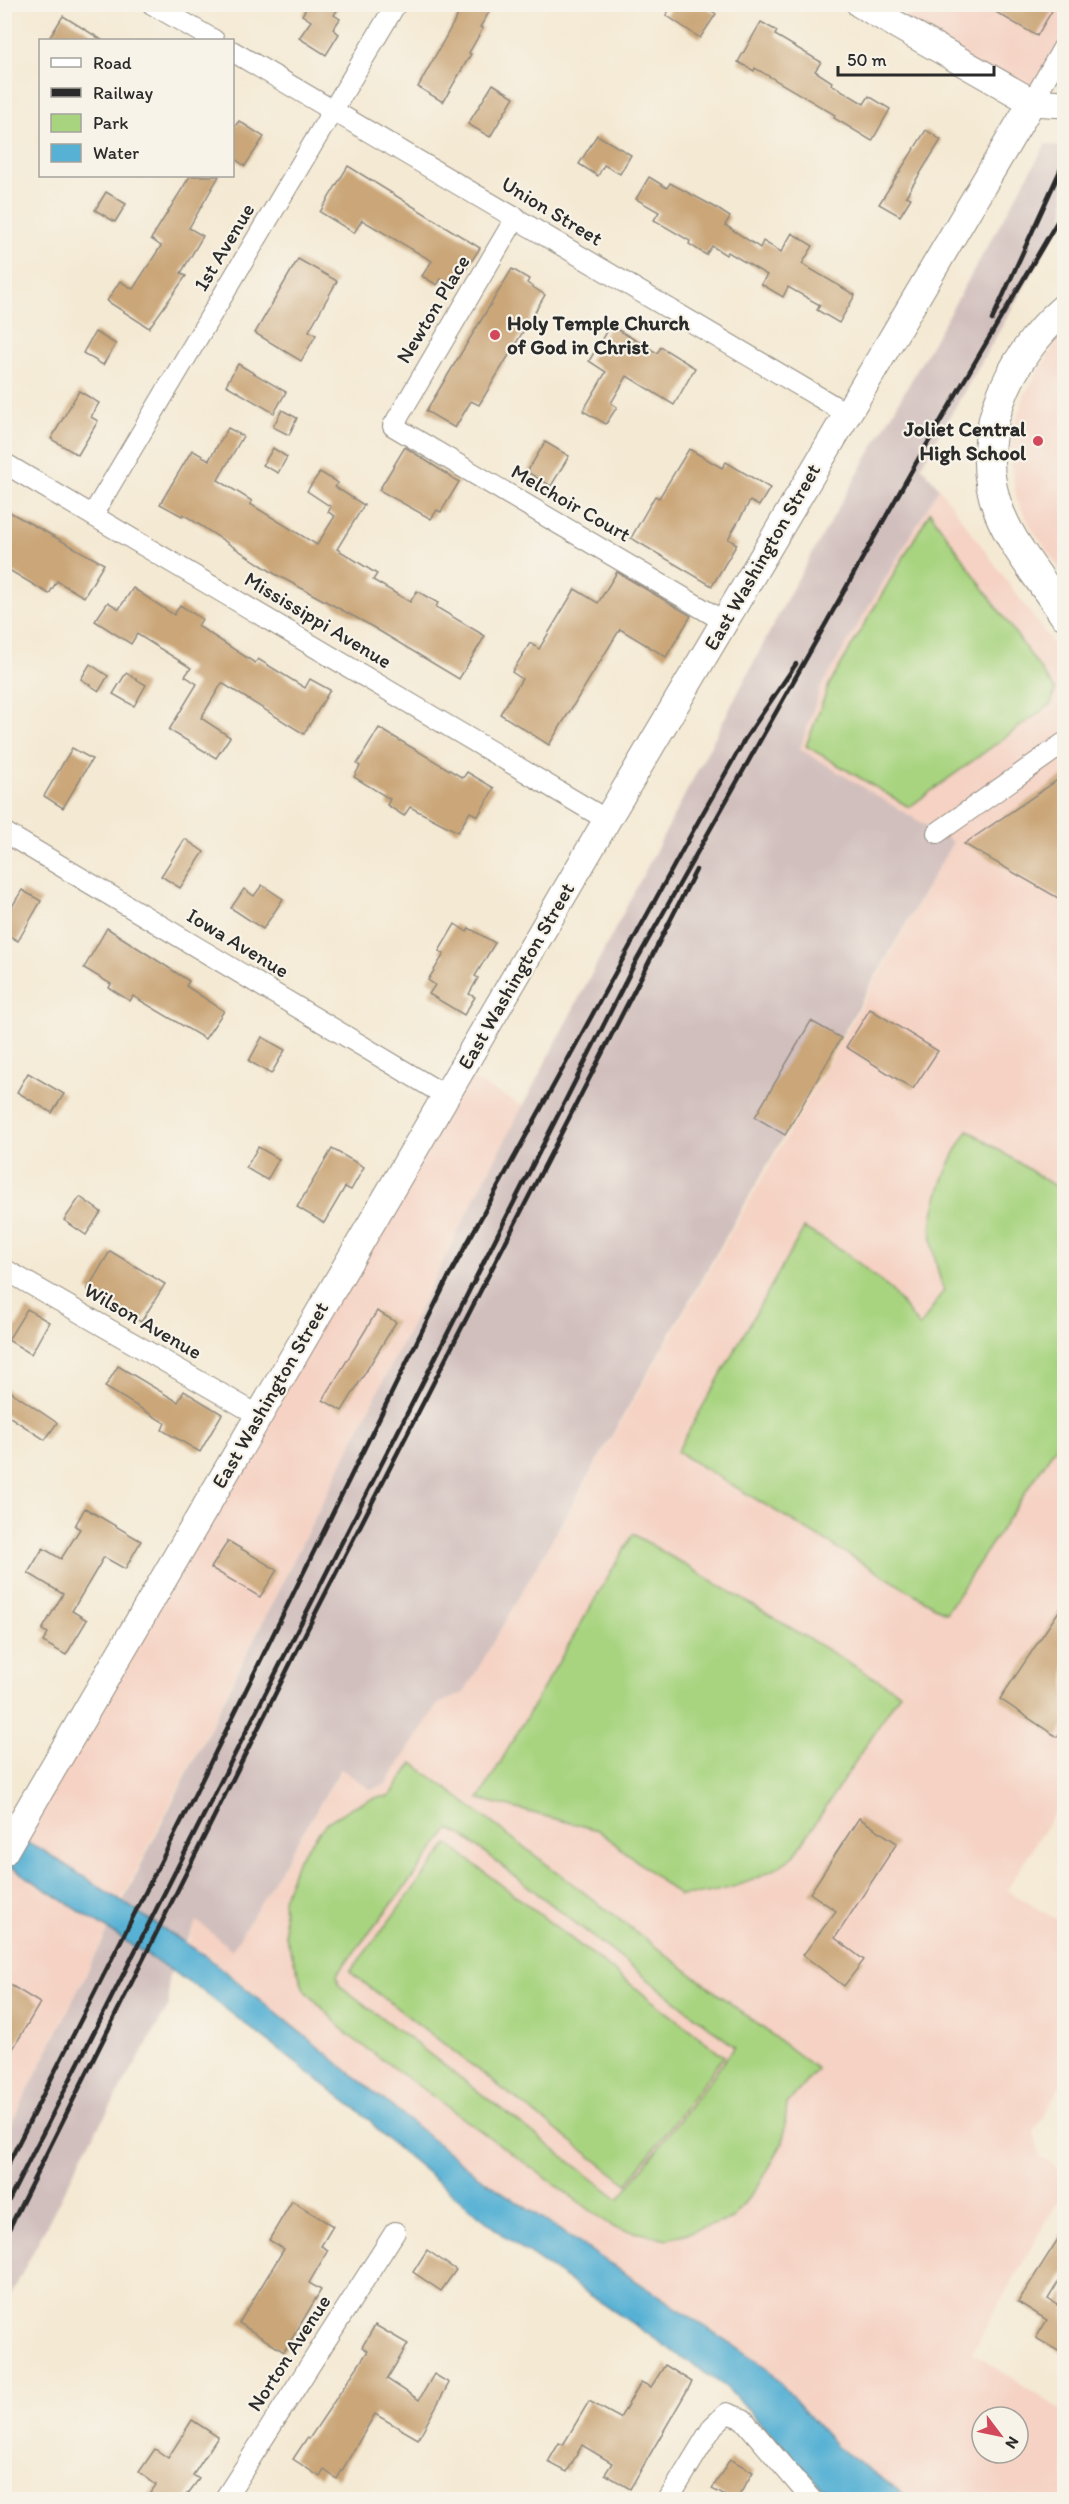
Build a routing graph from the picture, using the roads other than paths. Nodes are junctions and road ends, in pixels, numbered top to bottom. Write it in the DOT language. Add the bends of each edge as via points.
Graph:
graph roads {
  1 [pos="152,4"];
  2 [pos="396,4"];
  3 [pos="860,4"];
  4 [pos="212,39"];
  5 [pos="1065,45"];
  6 [pos="234,52"];
  7 [pos="1032,102"];
  8 [pos="1065,104"];
  9 [pos="334,111"];
  10 [pos="516,217"];
  11 [pos="1065,309"];
  12 [pos="846,413"];
  13 [pos="393,426"];
  14 [pos="4,463"];
  15 [pos="93,514"];
  16 [pos="1065,614"];
  17 [pos="725,622"];
  18 [pos="1065,743"];
  19 [pos="607,820"];
  20 [pos="4,832"];
  21 [pos="937,833"];
  22 [pos="446,1095"];
  23 [pos="4,1269"];
  24 [pos="258,1415"];
  25 [pos="4,1852"];
  26 [pos="395,2232"];
  27 [pos="224,2499"];
  28 [pos="669,2499"];
  29 [pos="812,2499"];
  1 -- 4 [label="street"];
  2 -- 9 [label="street, 1st Avenue"];
  3 -- 7 [label="street"];
  5 -- 7 [label="street"];
  6 -- 9 [label="street, Union Street"];
  7 -- 8 [label="street"];
  7 -- 12 [label="street, East Washington Street"];
  9 -- 10 [label="street, Union Street"];
  9 -- 15 [label="street, 1st Avenue"];
  10 -- 12 [label="street, Union Street"];
  10 -- 13 [label="street, Newton Place"];
  11 -- 16 [label="main road" via="1015,366 998,405 990,446 1000,513"];
  12 -- 17 [label="street, East Washington Street"];
  13 -- 17 [label="street, Melchoir Court"];
  14 -- 15 [label="street, Mississippi Avenue"];
  15 -- 19 [label="street, Mississippi Avenue"];
  17 -- 19 [label="street, East Washington Street"];
  18 -- 21 [label="street"];
  19 -- 22 [label="street, East Washington Street"];
  20 -- 22 [label="street, Iowa Avenue"];
  22 -- 24 [label="street, East Washington Street"];
  23 -- 24 [label="street, Wilson Avenue"];
  24 -- 25 [label="street, East Washington Street"];
  26 -- 27 [label="street, Norton Avenue"];
  28 -- 29 [label="street" via="713,2427 727,2413 743,2419"];
}
